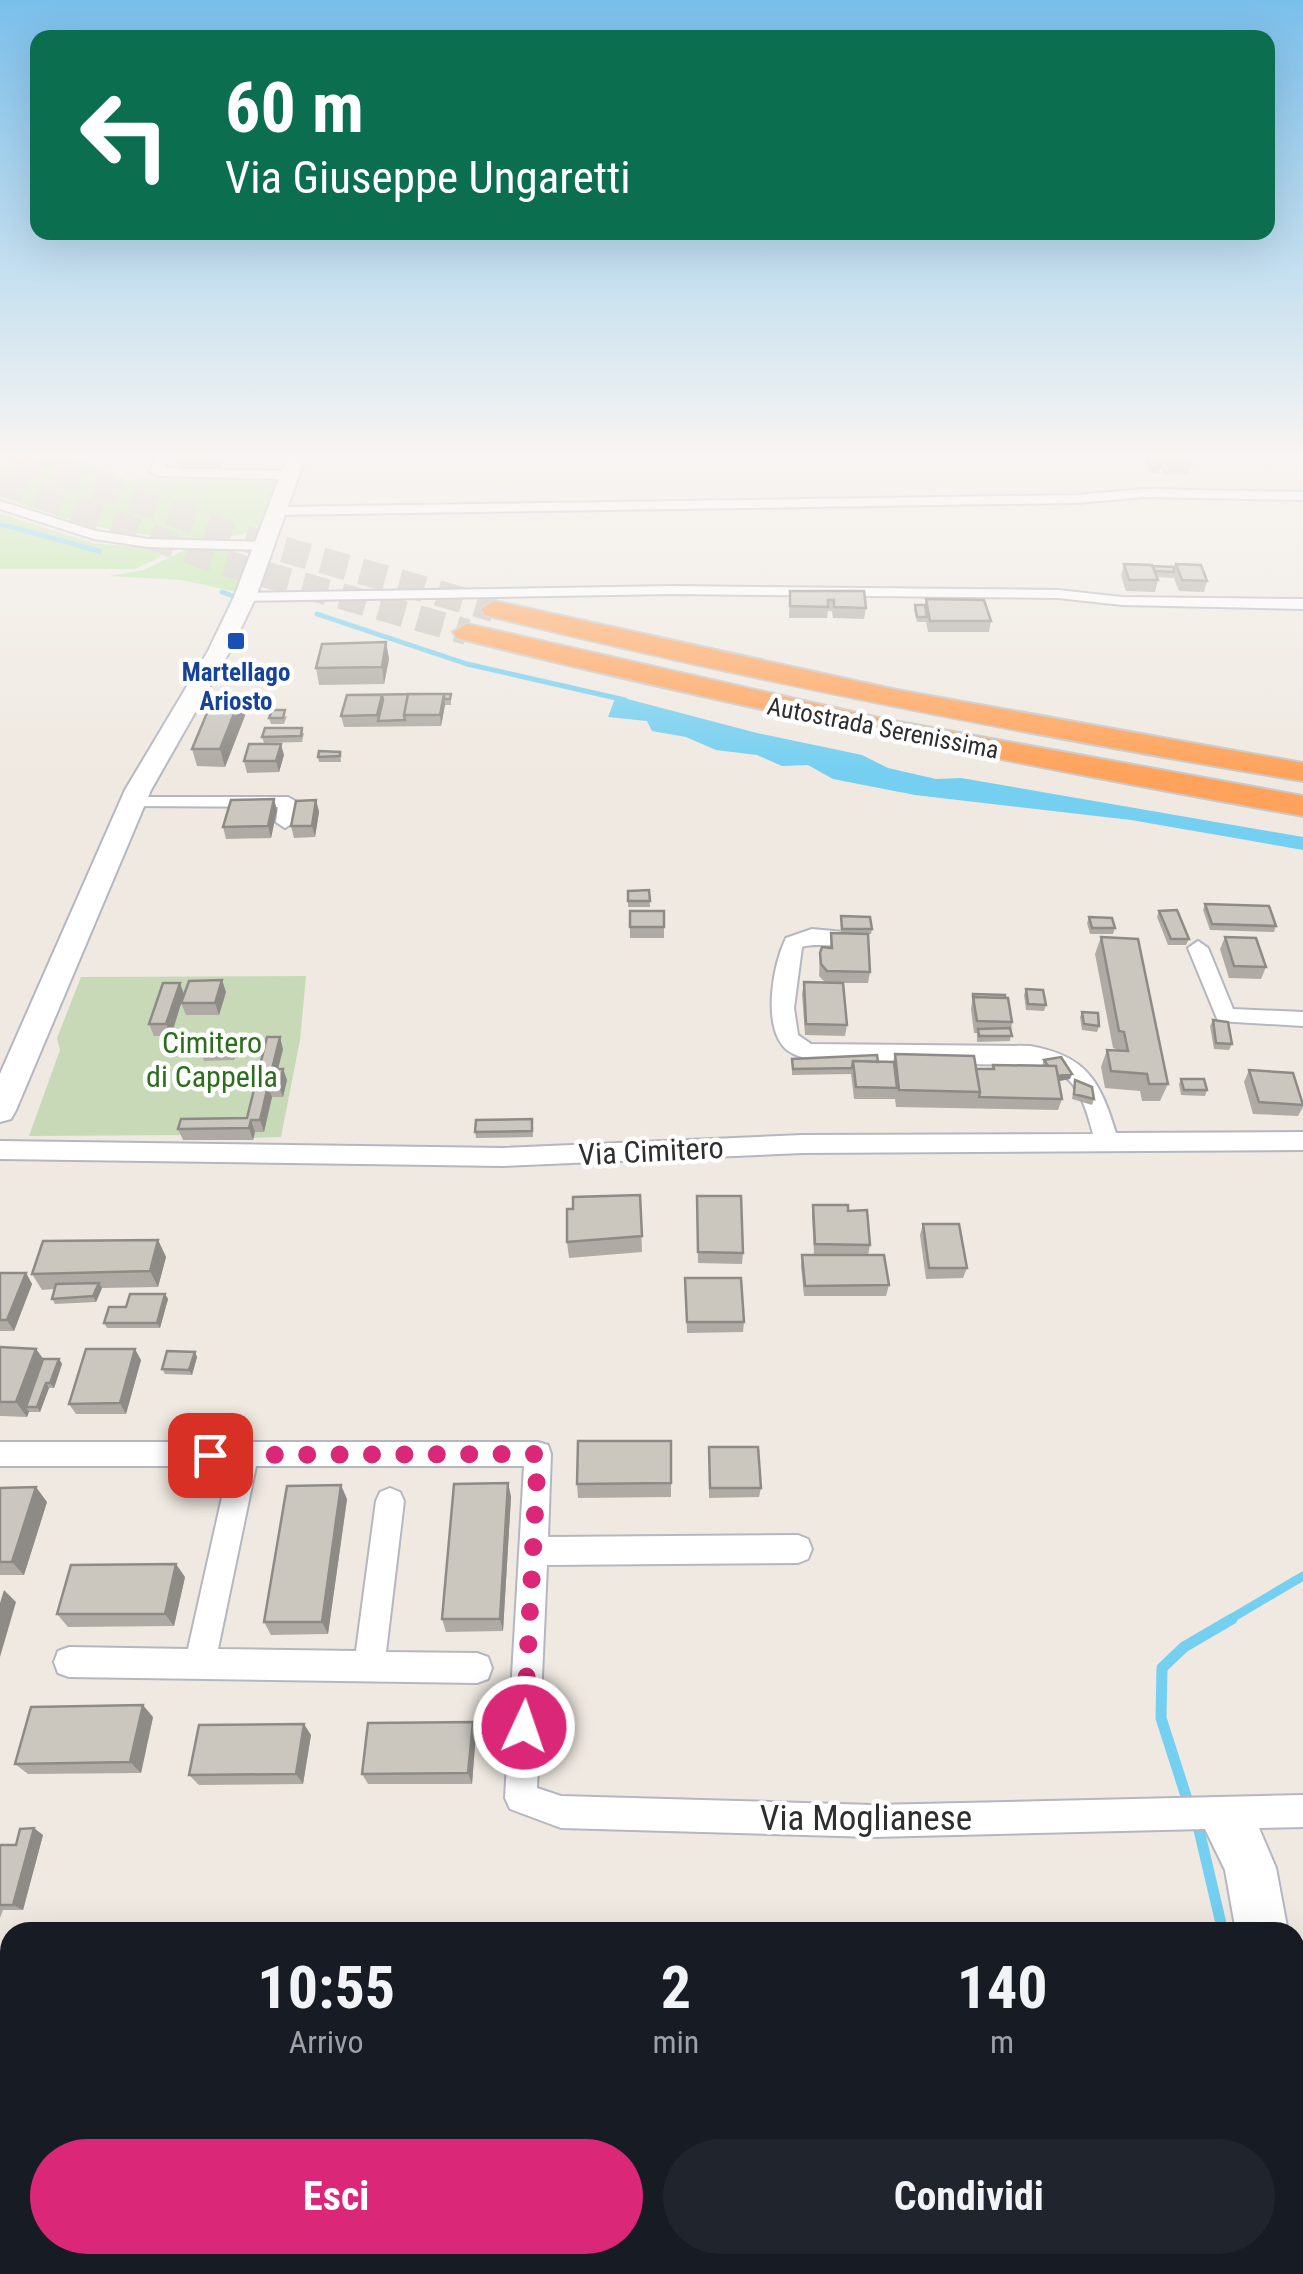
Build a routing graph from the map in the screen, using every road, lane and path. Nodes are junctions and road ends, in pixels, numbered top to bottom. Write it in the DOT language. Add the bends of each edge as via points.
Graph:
graph roads {
  1 [pos="258,561"];
  2 [pos="245,597"];
  3 [pos="1303,604"];
  4 [pos="494,609"];
  5 [pos="467,632"];
  6 [pos="1303,772"];
  7 [pos="132,802"];
  8 [pos="1303,806"];
  9 [pos="285,822"];
  10 [pos="844,938"];
  11 [pos="1198,948"];
  12 [pos="1303,1019"];
  13 [pos="0,1110"];
  14 [pos="1303,1141"];
  15 [pos="1107,1142"];
  16 [pos="0,1150"];
  17 [pos="0,1454"];
  18 [pos="244,1455"];
  19 [pos="390,1501"];
  20 [pos="798,1549"];
  21 [pos="532,1551"];
  22 [pos="69,1662"];
  23 [pos="200,1664"];
  24 [pos="369,1666"];
  25 [pos="477,1668"];
  26 [pos="1303,1811"];
  27 [pos="1221,1812"];
  28 [pos="1253,1922"];
  29 [pos="1270,1922"];
  1 -- 2 [label="main road"];
  2 -- 3 [label="street" via="671,590"];
  2 -- 7 [label="main road"];
  4 -- 6 [label="highway, Autostrada Serenissima" via="953,712"];
  5 -- 8 [label="highway, Autostrada Serenissima" via="773,706"];
  7 -- 9 [label="street" via="288,802"];
  7 -- 13 [label="main road"];
  10 -- 15 [label="street" via="812,936 793,943 782,1022 798,1048 819,1054 1056,1057 1094,1094"];
  11 -- 12 [label="street" via="1226,1016"];
  14 -- 15 [label="street, Via Cimitero"];
  15 -- 16 [label="street, Via Cimitero" via="802,1144 503,1157"];
  17 -- 18 [label="street"];
  18 -- 21 [label="street" via="538,1454"];
  18 -- 23 [label="street"];
  19 -- 24 [label="street"];
  20 -- 21 [label="street"];
  21 -- 27 [label="street, Via Moglianese" via="521,1798 561,1812 872,1821"];
  22 -- 23 [label="street"];
  23 -- 24 [label="street"];
  24 -- 25 [label="street"];
  26 -- 27 [label="street, Via Moglianese"];
  27 -- 28 [label="street"];
  27 -- 29 [label="street" via="1250,1838"];
}
